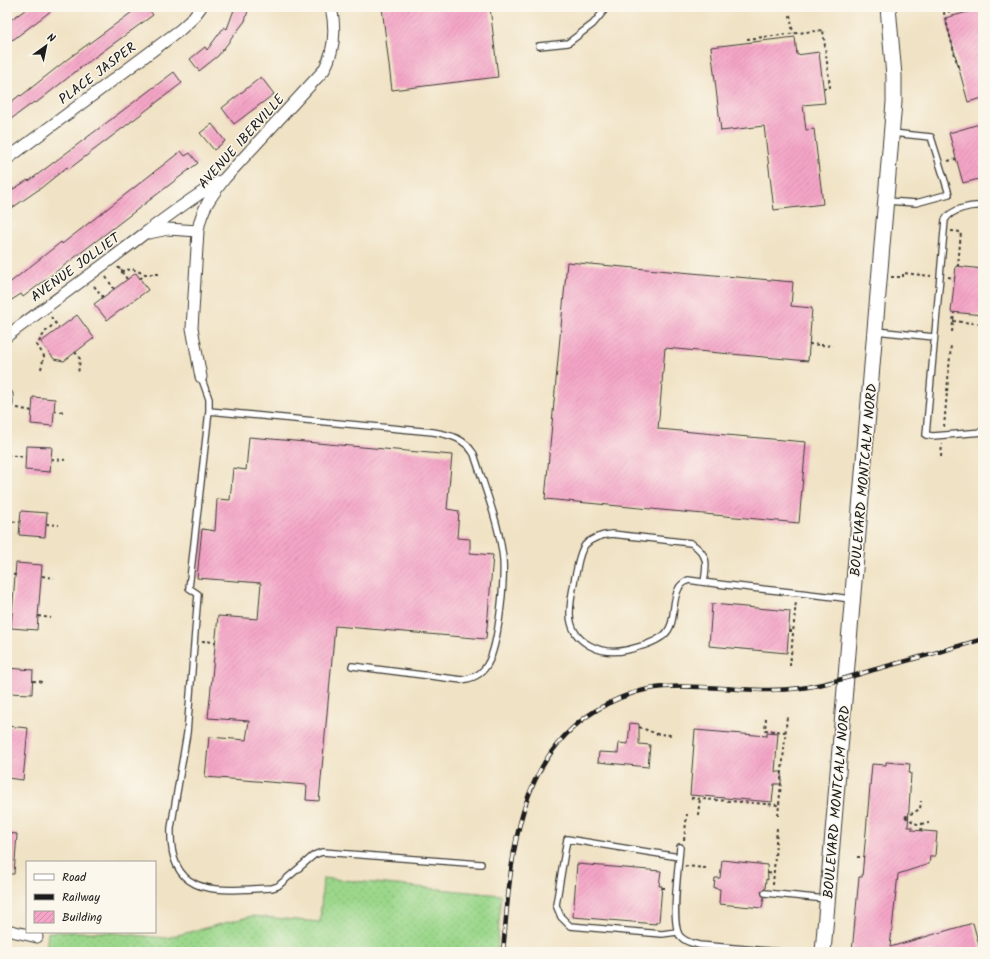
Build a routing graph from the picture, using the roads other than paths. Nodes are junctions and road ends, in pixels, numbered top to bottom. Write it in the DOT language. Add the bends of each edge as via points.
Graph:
graph roads {
  1 [pos="201,7"];
  2 [pos="331,7"];
  3 [pos="607,7"];
  4 [pos="888,7"];
  5 [pos="539,46"];
  6 [pos="892,133"];
  7 [pos="7,159"];
  8 [pos="225,178"];
  9 [pos="887,201"];
  10 [pos="983,206"];
  11 [pos="198,231"];
  12 [pos="141,237"];
  13 [pos="876,331"];
  14 [pos="7,336"];
  15 [pos="934,337"];
  16 [pos="201,377"];
  17 [pos="7,396"];
  18 [pos="10,406"];
  19 [pos="209,411"];
  20 [pos="983,432"];
  21 [pos="704,582"];
  22 [pos="853,599"];
  23 [pos="352,666"];
  24 [pos="680,847"];
  25 [pos="679,857"];
  26 [pos="481,864"];
  27 [pos="765,893"];
  28 [pos="827,899"];
  29 [pos="7,930"];
  30 [pos="677,932"];
  31 [pos="37,937"];
  32 [pos="782,952"];
  33 [pos="823,952"];
  1 -- 7 [label="street, PLACE JASPER" via="186,25"];
  2 -- 8 [label="street, AVENUE IBERVILLE" via="334,44 324,70"];
  3 -- 5 [label="lane" via="594,24 568,43"];
  4 -- 6 [label="street, BOULEVARD MONTCALM NORD" via="895,90"];
  6 -- 9 [label="street, BOULEVARD MONTCALM NORD"];
  6 -- 9 [label="lane" via="931,137 950,194 916,203"];
  8 -- 11 [label="street, AVENUE IBERVILLE" via="206,204"];
  8 -- 12 [label="street, AVENUE JOLLIET" via="193,196"];
  9 -- 13 [label="street, BOULEVARD MONTCALM NORD"];
  10 -- 15 [label="lane" via="955,211 945,220"];
  11 -- 12 [label="street, AVENUE JOLLIET" via="163,229"];
  11 -- 16 [label="street, AVENUE IBERVILLE" via="192,328"];
  12 -- 14 [label="street, AVENUE JOLLIET"];
  13 -- 15 [label="lane"];
  13 -- 22 [label="street, BOULEVARD MONTCALM NORD"];
  15 -- 20 [label="lane" via="926,435"];
  16 -- 19 [label="lane"];
  17 -- 18 [label="street"];
  19 -- 23 [label="lane" via="440,433 461,440 474,454 494,518 504,568 496,636 488,665 480,674 462,680"];
  19 -- 26 [label="lane" via="189,588 198,594 187,733 171,828 172,855 176,866 195,884 217,890 278,886 314,855 322,852"];
  21 -- 21 [label="lane" via="688,580 679,588 671,633 643,647 610,652 593,647 579,638 570,614 581,552 586,545 600,536 612,534 691,543 699,548 706,560"];
  21 -- 22 [label="lane"];
  22 -- 28 [label="street, BOULEVARD MONTCALM NORD"];
  24 -- 25 [label="lane"];
  25 -- 30 [label="lane" via="675,920"];
  25 -- 30 [label="lane" via="567,839 556,905 561,917 570,926 662,934"];
  27 -- 28 [label="lane"];
  28 -- 33 [label="street, BOULEVARD MONTCALM NORD"];
  29 -- 31 [label="street"];
  30 -- 32 [label="lane" via="693,944"];
}
